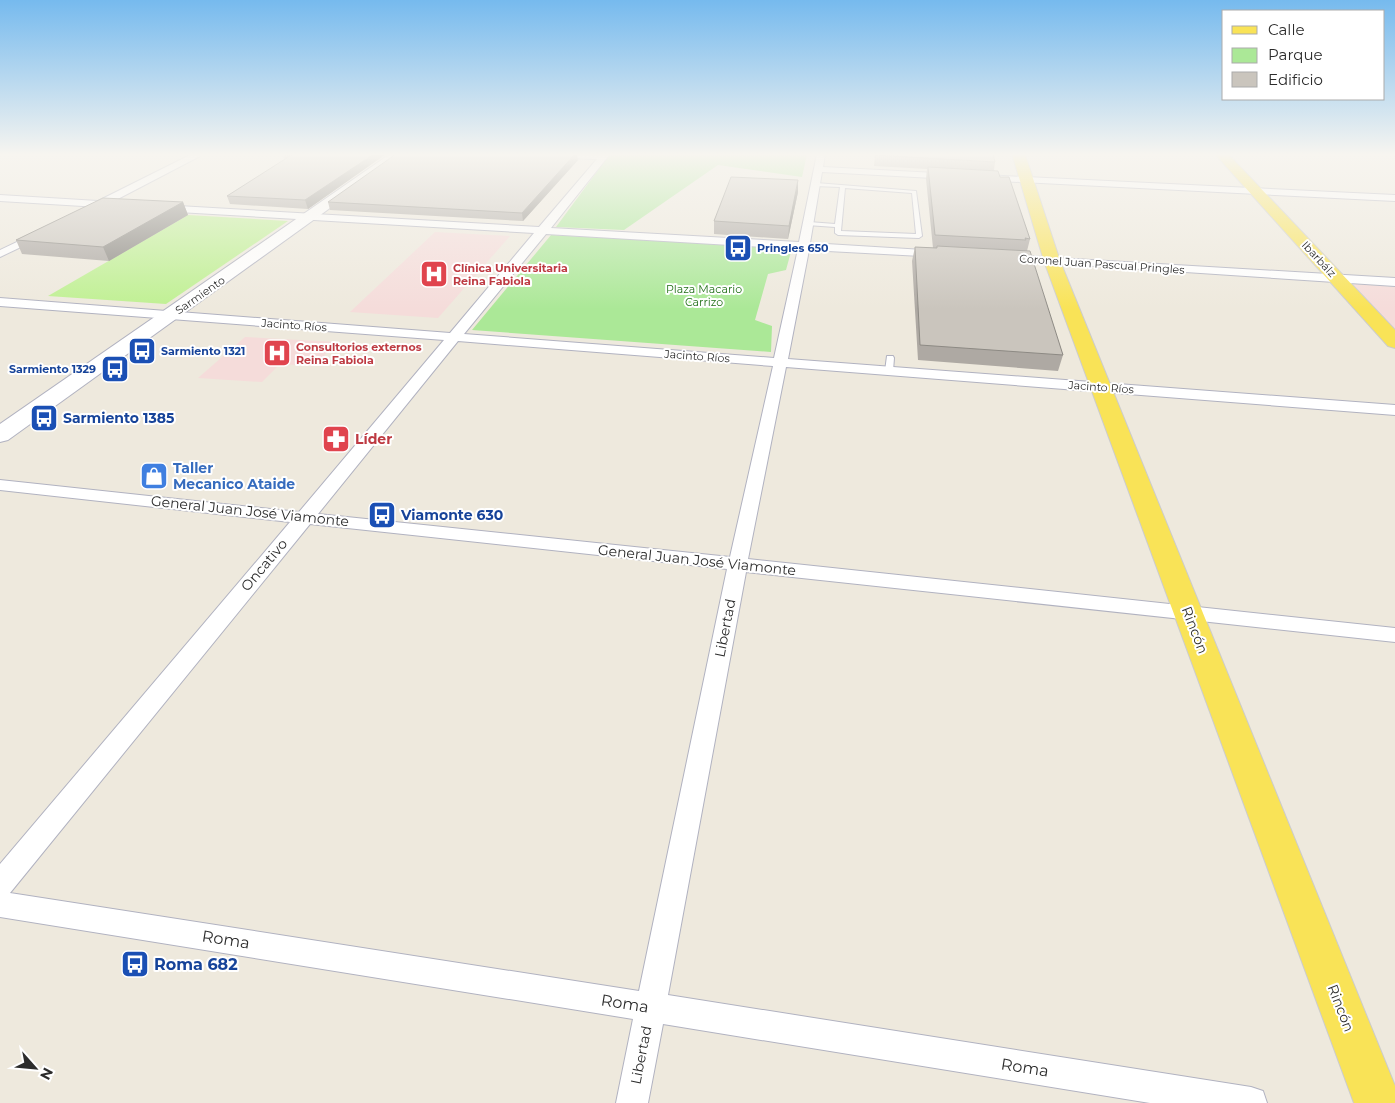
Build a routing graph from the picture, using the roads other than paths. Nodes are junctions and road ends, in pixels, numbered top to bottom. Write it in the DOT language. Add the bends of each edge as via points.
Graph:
graph roads {
  1 [pos="97,205"];
  2 [pos="121,205"];
  3 [pos="328,205"];
  4 [pos="563,205"];
  5 [pos="812,205"];
  6 [pos="841,205"];
  7 [pos="915,205"];
  8 [pos="1034,205"];
  9 [pos="1269,205"];
  10 [pos="129,206"];
  11 [pos="149,207"];
  12 [pos="84,212"];
  13 [pos="313,216"];
  14 [pos="809,224"];
  15 [pos="838,226"];
  16 [pos="50,229"];
  17 [pos="542,231"];
  18 [pos="805,246"];
  19 [pos="0,254"];
  20 [pos="953,255"];
  21 [pos="993,257"];
  22 [pos="1052,261"];
  23 [pos="1337,279"];
  24 [pos="1395,282"];
  25 [pos="0,302"];
  26 [pos="171,315"];
  27 [pos="454,337"];
  28 [pos="1395,342"];
  29 [pos="782,362"];
  30 [pos="1101,387"];
  31 [pos="1395,410"];
  32 [pos="0,435"];
  33 [pos="0,485"];
  34 [pos="304,517"];
  35 [pos="738,565"];
  36 [pos="1188,612"];
  37 [pos="1395,634"];
  38 [pos="0,884"];
  39 [pos="0,904"];
  40 [pos="651,1007"];
  41 [pos="632,1103"];
  42 [pos="1251,1103"];
  43 [pos="1378,1103"];
  1 -- 12 [label="street"];
  2 -- 10 [label="street"];
  3 -- 13 [label="main road, Sarmiento"];
  4 -- 17 [label="street, Oncativo"];
  5 -- 14 [label="street, Libertad"];
  6 -- 15 [label="lane"];
  7 -- 15 [label="lane" via="919,236 838,233"];
  8 -- 22 [label="main road, Rincón"];
  9 -- 23 [label="main road, Ibarbálz"];
  11 -- 13 [label="street"];
  13 -- 17 [label="street"];
  13 -- 26 [label="main road, Sarmiento"];
  14 -- 15 [label="lane"];
  14 -- 18 [label="street, Libertad"];
  16 -- 19 [label="street"];
  17 -- 18 [label="street"];
  17 -- 27 [label="street, Oncativo"];
  18 -- 20 [label="street"];
  18 -- 29 [label="street, Libertad"];
  21 -- 22 [label="street, Coronel Juan Pascual Pringles"];
  22 -- 23 [label="street, Coronel Juan Pascual Pringles"];
  22 -- 30 [label="main road, Rincón"];
  23 -- 24 [label="street, Coronel Juan Pascual Pringles"];
  23 -- 28 [label="main road, Ibarbálz"];
  25 -- 26 [label="street, Jacinto Ríos"];
  26 -- 27 [label="street, Jacinto Ríos"];
  26 -- 32 [label="main road, Sarmiento"];
  27 -- 29 [label="street, Jacinto Ríos"];
  27 -- 34 [label="street, Oncativo"];
  29 -- 30 [label="street, Jacinto Ríos" via="889,364"];
  29 -- 35 [label="street, Libertad"];
  30 -- 31 [label="street, Jacinto Ríos"];
  30 -- 36 [label="main road, Rincón"];
  33 -- 34 [label="street, General Juan José Viamonte"];
  34 -- 35 [label="street, General Juan José Viamonte"];
  34 -- 38 [label="street, Oncativo"];
  35 -- 36 [label="street, General Juan José Viamonte"];
  35 -- 40 [label="street, Libertad"];
  36 -- 37 [label="street, General Juan José Viamonte"];
  36 -- 43 [label="main road, Rincón"];
  39 -- 40 [label="street, Roma"];
  40 -- 41 [label="street, Libertad"];
  40 -- 42 [label="street, Roma"];
}
